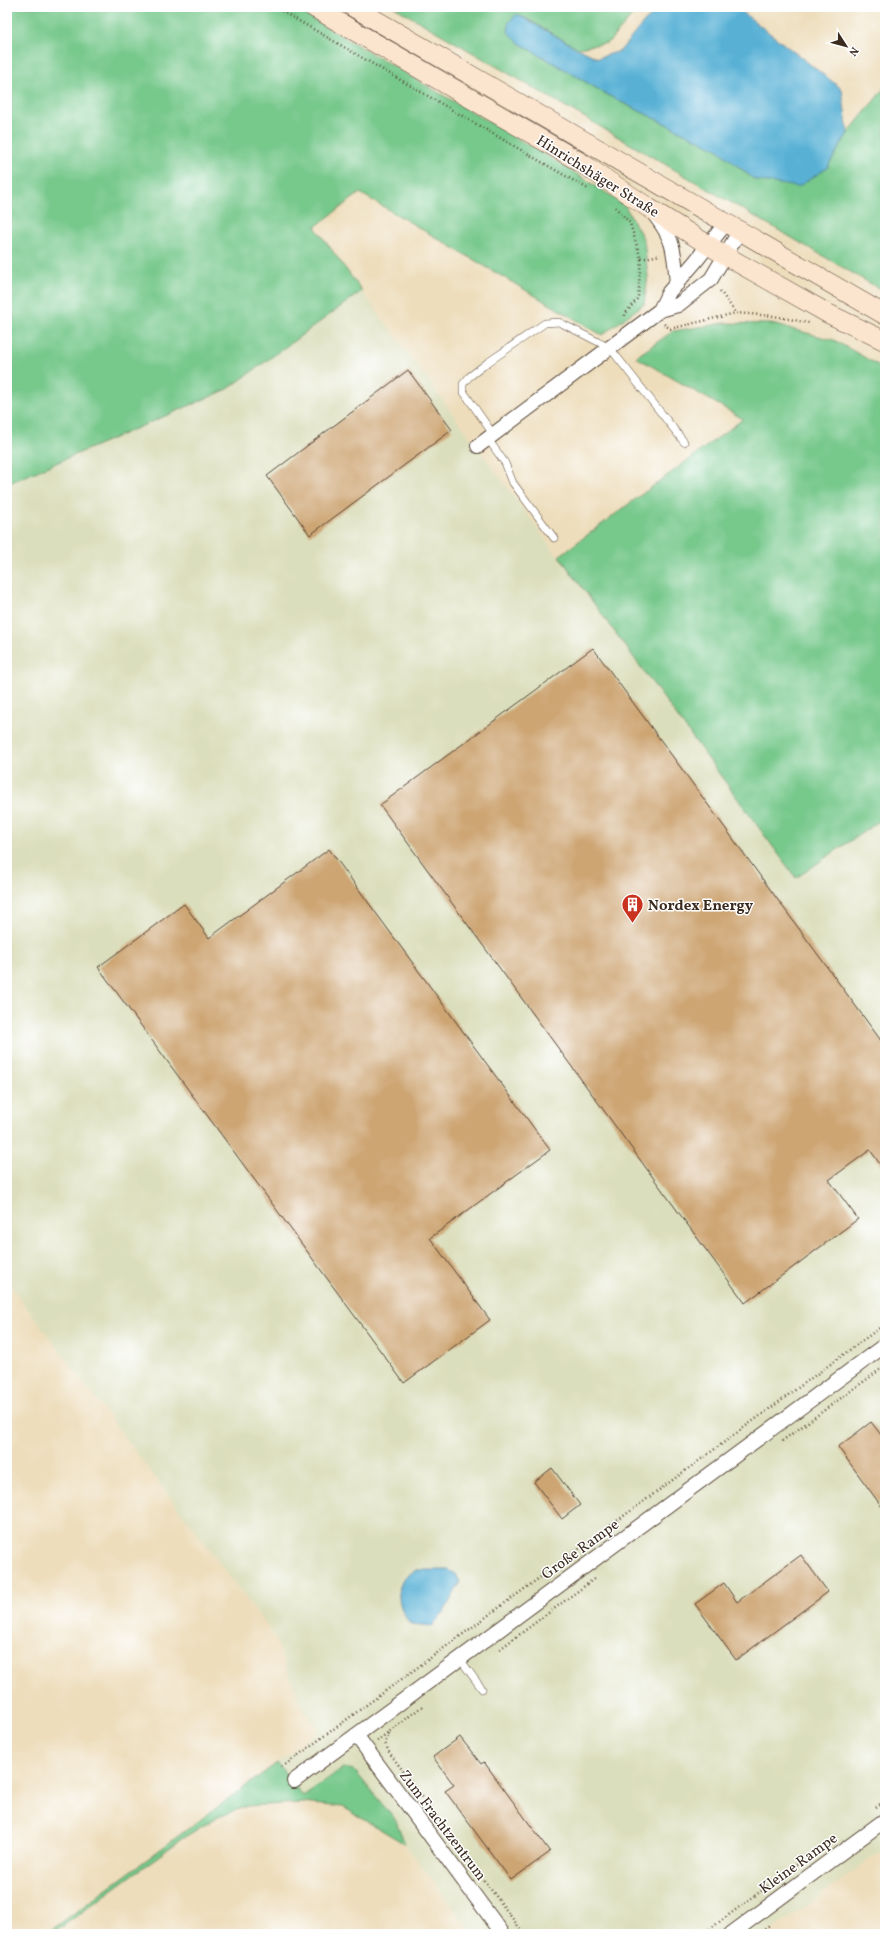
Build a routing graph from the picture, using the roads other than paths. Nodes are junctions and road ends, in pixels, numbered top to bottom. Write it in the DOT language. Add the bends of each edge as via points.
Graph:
graph roads {
  1 [pos="314,7"];
  2 [pos="353,7"];
  3 [pos="649,208"];
  4 [pos="732,228"];
  5 [pos="708,245"];
  6 [pos="726,256"];
  7 [pos="677,284"];
  8 [pos="656,313"];
  9 [pos="885,316"];
  10 [pos="885,341"];
  11 [pos="610,348"];
  12 [pos="486,440"];
  13 [pos="684,442"];
  14 [pos="554,538"];
  15 [pos="885,1345"];
  16 [pos="460,1659"];
  17 [pos="482,1689"];
  18 [pos="356,1735"];
  19 [pos="294,1781"];
  20 [pos="885,1820"];
  21 [pos="503,1934"];
  22 [pos="730,1934"];
  1 -- 3 [label="main road, Hinrichshäger Straße" via="580,162"];
  2 -- 4 [label="main road, Hinrichshäger Straße"];
  3 -- 5 [label="main road, Hinrichshäger Straße"];
  3 -- 7 [label="street" via="664,226 671,240"];
  4 -- 5 [label="street"];
  4 -- 6 [label="street"];
  4 -- 9 [label="main road, Hinrichshäger Straße"];
  5 -- 6 [label="main road, Hinrichshäger Straße"];
  5 -- 7 [label="street"];
  6 -- 8 [label="street" via="711,279 678,305"];
  6 -- 10 [label="main road, Hinrichshäger Straße" via="827,313"];
  7 -- 8 [label="street"];
  8 -- 11 [label="street"];
  11 -- 12 [label="street"];
  11 -- 12 [label="lane" via="559,322 545,323 487,363 469,377 463,391"];
  11 -- 13 [label="lane"];
  12 -- 14 [label="lane" via="505,463 514,483"];
  15 -- 16 [label="street, Große Rampe"];
  16 -- 17 [label="lane"];
  16 -- 18 [label="street, Große Rampe"];
  18 -- 19 [label="street, Große Rampe"];
  18 -- 21 [label="street, Zum Frachtzentrum"];
  20 -- 22 [label="street, Kleine Rampe"];
}
